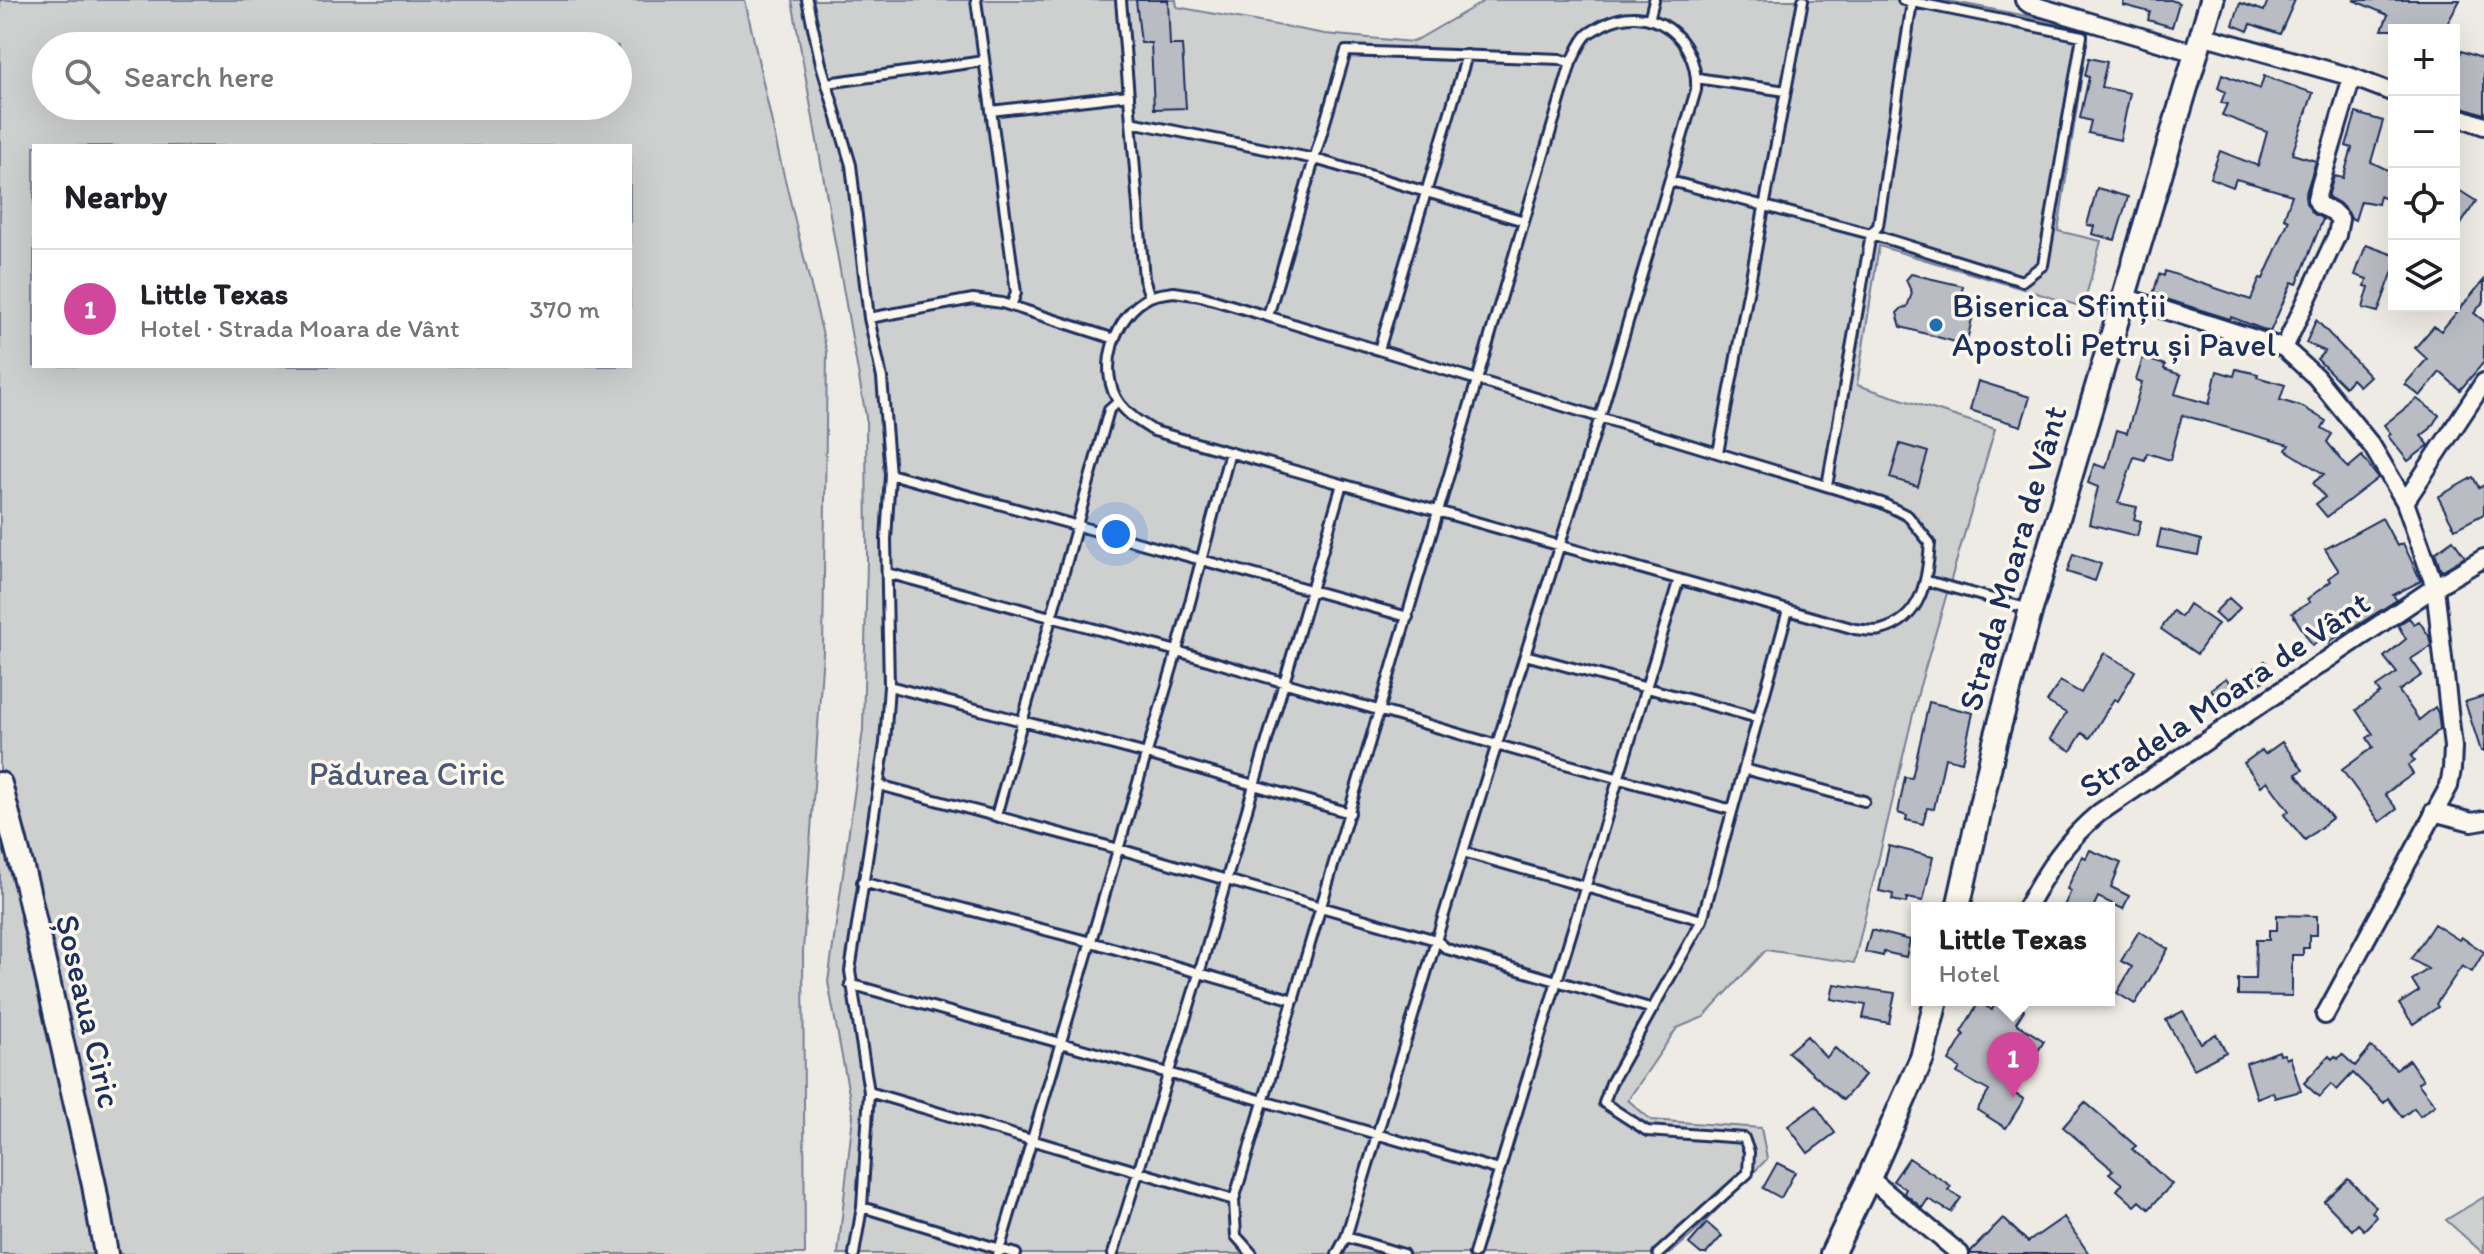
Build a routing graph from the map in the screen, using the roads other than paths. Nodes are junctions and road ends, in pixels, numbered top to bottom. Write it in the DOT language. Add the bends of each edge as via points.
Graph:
graph roads {
  1 [pos="807,0"];
  2 [pos="976,0"];
  3 [pos="1121,0"];
  4 [pos="1654,0"];
  5 [pos="1803,0"];
  6 [pos="2024,0"];
  7 [pos="2212,0"];
  8 [pos="1907,1"];
  9 [pos="1650,16"];
  10 [pos="2199,44"];
  11 [pos="1467,55"];
  12 [pos="984,61"];
  13 [pos="1571,63"];
  14 [pos="2352,77"];
  15 [pos="1696,78"];
  16 [pos="827,83"];
  17 [pos="1786,91"];
  18 [pos="2388,91"];
  19 [pos="1129,95"];
  20 [pos="991,111"];
  21 [pos="2460,117"];
  22 [pos="1131,122"];
  23 [pos="2484,126"];
  24 [pos="1315,159"];
  25 [pos="1670,181"];
  26 [pos="1426,190"];
  27 [pos="1765,205"];
  28 [pos="1524,221"];
  29 [pos="1871,234"];
  30 [pos="1150,297"];
  31 [pos="2124,297"];
  32 [pos="1011,306"];
  33 [pos="1268,316"];
  34 [pos="869,318"];
  35 [pos="1115,339"];
  36 [pos="2284,348"];
  37 [pos="1379,350"];
  38 [pos="1479,379"];
  39 [pos="2484,382"];
  40 [pos="1118,402"];
  41 [pos="1600,417"];
  42 [pos="1230,452"];
  43 [pos="1718,453"];
  44 [pos="890,474"];
  45 [pos="1342,484"];
  46 [pos="1827,486"];
  47 [pos="2405,502"];
  48 [pos="1440,511"];
  49 [pos="1076,525"];
  50 [pos="1560,545"];
  51 [pos="2484,558"];
  52 [pos="1202,559"];
  53 [pos="887,573"];
  54 [pos="1679,579"];
  55 [pos="1927,581"];
  56 [pos="2435,587"];
  57 [pos="1312,590"];
  58 [pos="2031,609"];
  59 [pos="1788,610"];
  60 [pos="1052,617"];
  61 [pos="1408,617"];
  62 [pos="1177,651"];
  63 [pos="1525,655"];
  64 [pos="1285,682"];
  65 [pos="889,686"];
  66 [pos="1646,688"];
  67 [pos="1381,709"];
  68 [pos="1758,718"];
  69 [pos="1023,720"];
  70 [pos="1497,745"];
  71 [pos="1147,754"];
  72 [pos="1744,769"];
  73 [pos="1618,780"];
  74 [pos="0,784"];
  75 [pos="879,785"];
  76 [pos="1255,785"];
  77 [pos="1864,801"];
  78 [pos="1732,810"];
  79 [pos="2433,812"];
  80 [pos="1350,813"];
  81 [pos="996,816"];
  82 [pos="2484,820"];
  83 [pos="1119,849"];
  84 [pos="1463,852"];
  85 [pos="1226,880"];
  86 [pos="862,882"];
  87 [pos="1585,887"];
  88 [pos="1959,902"];
  89 [pos="2030,902"];
  90 [pos="1322,906"];
  91 [pos="1702,920"];
  92 [pos="1436,940"];
  93 [pos="1091,942"];
  94 [pos="1199,974"];
  95 [pos="1556,981"];
  96 [pos="850,984"];
  97 [pos="1294,1000"];
  98 [pos="1935,1006"];
  99 [pos="1653,1009"];
  100 [pos="2325,1015"];
  101 [pos="1061,1043"];
  102 [pos="1168,1073"];
  103 [pos="869,1092"];
  104 [pos="1263,1102"];
  105 [pos="1377,1135"];
  106 [pos="1031,1140"];
  107 [pos="1499,1170"];
  108 [pos="1137,1172"];
  109 [pos="1869,1178"];
  110 [pos="1234,1200"];
  111 [pos="862,1207"];
  112 [pos="1346,1237"];
  113 [pos="999,1251"];
  114 [pos="106,1254"];
  115 [pos="854,1254"];
  116 [pos="1016,1254"];
  117 [pos="1113,1254"];
  118 [pos="1252,1254"];
  119 [pos="1337,1254"];
  120 [pos="1403,1254"];
  121 [pos="1474,1254"];
  122 [pos="1658,1254"];
  123 [pos="1832,1254"];
  124 [pos="1960,1254"];
  1 -- 16 [label="lane"];
  2 -- 12 [label="lane"];
  3 -- 19 [label="lane"];
  4 -- 9 [label="lane"];
  5 -- 17 [label="lane"];
  6 -- 10 [label="street"];
  7 -- 10 [label="main road, Strada Moara de Vânt"];
  8 -- 29 [label="lane" via="1878,226"];
  8 -- 29 [label="lane" via="2082,36 2043,265 2022,281"];
  9 -- 13 [label="lane" via="1616,16 1586,36"];
  9 -- 15 [label="lane" via="1672,28 1691,50"];
  10 -- 14 [label="street"];
  10 -- 31 [label="main road, Strada Moara de Vânt"];
  11 -- 13 [label="lane"];
  11 -- 24 [label="lane" via="1346,51"];
  11 -- 26 [label="lane"];
  12 -- 16 [label="lane"];
  12 -- 20 [label="lane"];
  13 -- 28 [label="lane"];
  14 -- 18 [label="street"];
  14 -- 36 [label="street" via="2316,199 2340,219 2337,235"];
  15 -- 17 [label="lane"];
  15 -- 25 [label="lane"];
  16 -- 34 [label="lane" via="851,165"];
  17 -- 27 [label="lane"];
  19 -- 20 [label="lane"];
  19 -- 22 [label="lane"];
  20 -- 32 [label="lane" via="1016,293"];
  21 -- 23 [label="street"];
  22 -- 24 [label="lane"];
  22 -- 30 [label="lane" via="1144,279"];
  24 -- 26 [label="lane"];
  24 -- 33 [label="lane"];
  25 -- 27 [label="lane"];
  25 -- 41 [label="lane"];
  26 -- 28 [label="lane"];
  26 -- 37 [label="lane"];
  27 -- 29 [label="lane"];
  27 -- 43 [label="lane"];
  28 -- 38 [label="lane"];
  29 -- 46 [label="lane"];
  30 -- 33 [label="lane" via="1174,292 1201,296"];
  30 -- 35 [label="lane" via="1127,316"];
  31 -- 36 [label="street"];
  31 -- 58 [label="main road, Strada Moara de Vânt"];
  32 -- 34 [label="lane" via="973,299"];
  32 -- 35 [label="lane"];
  33 -- 37 [label="lane"];
  34 -- 44 [label="lane" via="882,378"];
  35 -- 40 [label="lane" via="1108,363"];
  36 -- 47 [label="street" via="2316,377 2372,446"];
  37 -- 38 [label="lane"];
  38 -- 41 [label="lane"];
  38 -- 48 [label="lane"];
  39 -- 47 [label="street"];
  40 -- 42 [label="lane" via="1154,431"];
  40 -- 49 [label="lane" via="1109,410"];
  41 -- 43 [label="lane"];
  41 -- 50 [label="lane"];
  42 -- 45 [label="lane"];
  42 -- 52 [label="lane"];
  43 -- 46 [label="lane"];
  44 -- 49 [label="lane"];
  44 -- 53 [label="lane"];
  45 -- 48 [label="lane"];
  45 -- 57 [label="lane"];
  46 -- 55 [label="lane" via="1908,516 1930,543"];
  47 -- 56 [label="street"];
  48 -- 50 [label="lane"];
  48 -- 61 [label="lane"];
  49 -- 52 [label="lane"];
  49 -- 60 [label="lane"];
  50 -- 54 [label="lane"];
  50 -- 63 [label="lane"];
  51 -- 56 [label="street, Stradela Moara de Vânt"];
  52 -- 57 [label="lane"];
  52 -- 62 [label="lane"];
  53 -- 60 [label="lane"];
  53 -- 65 [label="lane"];
  54 -- 59 [label="lane"];
  54 -- 66 [label="lane"];
  55 -- 58 [label="lane"];
  55 -- 59 [label="lane" via="1910,615 1880,630 1855,629"];
  56 -- 79 [label="street" via="2453,747 2449,786"];
  56 -- 89 [label="street, Stradela Moara de Vânt" via="2099,813 2060,851"];
  57 -- 61 [label="lane"];
  57 -- 64 [label="lane"];
  58 -- 88 [label="main road, Strada Moara de Vânt"];
  59 -- 68 [label="lane"];
  60 -- 62 [label="lane"];
  60 -- 69 [label="lane"];
  61 -- 67 [label="lane"];
  62 -- 64 [label="lane"];
  62 -- 71 [label="lane"];
  63 -- 66 [label="lane"];
  63 -- 70 [label="lane"];
  64 -- 67 [label="lane"];
  64 -- 76 [label="lane"];
  65 -- 69 [label="lane"];
  65 -- 75 [label="lane"];
  66 -- 68 [label="lane"];
  66 -- 73 [label="lane"];
  67 -- 70 [label="lane"];
  67 -- 80 [label="lane"];
  68 -- 72 [label="lane"];
  69 -- 71 [label="lane"];
  69 -- 81 [label="lane"];
  70 -- 73 [label="lane"];
  70 -- 84 [label="lane"];
  71 -- 76 [label="lane"];
  71 -- 83 [label="lane"];
  72 -- 77 [label="lane"];
  72 -- 78 [label="lane"];
  73 -- 78 [label="lane"];
  73 -- 87 [label="lane"];
  74 -- 114 [label="main road, Șoseaua Ciric"];
  75 -- 81 [label="lane"];
  75 -- 86 [label="lane"];
  76 -- 80 [label="lane"];
  76 -- 85 [label="lane"];
  78 -- 91 [label="lane"];
  79 -- 82 [label="street"];
  79 -- 100 [label="street"];
  80 -- 90 [label="lane"];
  81 -- 83 [label="lane"];
  83 -- 85 [label="lane"];
  83 -- 93 [label="lane"];
  84 -- 87 [label="lane"];
  84 -- 92 [label="lane"];
  85 -- 90 [label="lane"];
  85 -- 94 [label="lane"];
  86 -- 93 [label="lane"];
  86 -- 96 [label="lane"];
  87 -- 91 [label="lane"];
  87 -- 95 [label="lane"];
  90 -- 92 [label="lane"];
  90 -- 97 [label="lane"];
  91 -- 99 [label="lane"];
  92 -- 95 [label="lane" via="1447,949"];
  92 -- 105 [label="lane"];
  93 -- 94 [label="lane"];
  93 -- 101 [label="lane"];
  94 -- 97 [label="lane"];
  94 -- 102 [label="lane"];
  95 -- 99 [label="lane"];
  95 -- 107 [label="lane"];
  96 -- 101 [label="lane"];
  96 -- 103 [label="lane"];
  97 -- 104 [label="lane"];
  98 -- 109 [label="main road" via="1922,1058"];
  99 -- 122 [label="lane" via="1604,1103 1647,1131 1744,1138 1749,1152 1748,1173"];
  101 -- 102 [label="lane"];
  101 -- 106 [label="lane"];
  102 -- 104 [label="lane"];
  102 -- 108 [label="lane"];
  103 -- 106 [label="lane"];
  103 -- 111 [label="lane"];
  104 -- 105 [label="lane"];
  104 -- 110 [label="lane"];
  105 -- 107 [label="lane"];
  105 -- 112 [label="lane"];
  106 -- 108 [label="lane"];
  106 -- 113 [label="lane"];
  107 -- 121 [label="lane"];
  108 -- 110 [label="lane"];
  108 -- 117 [label="lane"];
  109 -- 123 [label="main road"];
  109 -- 124 [label="street"];
  110 -- 118 [label="lane" via="1236,1236"];
  111 -- 113 [label="lane"];
  111 -- 115 [label="lane"];
  112 -- 119 [label="lane"];
  112 -- 120 [label="lane"];
  113 -- 116 [label="lane"];
}
